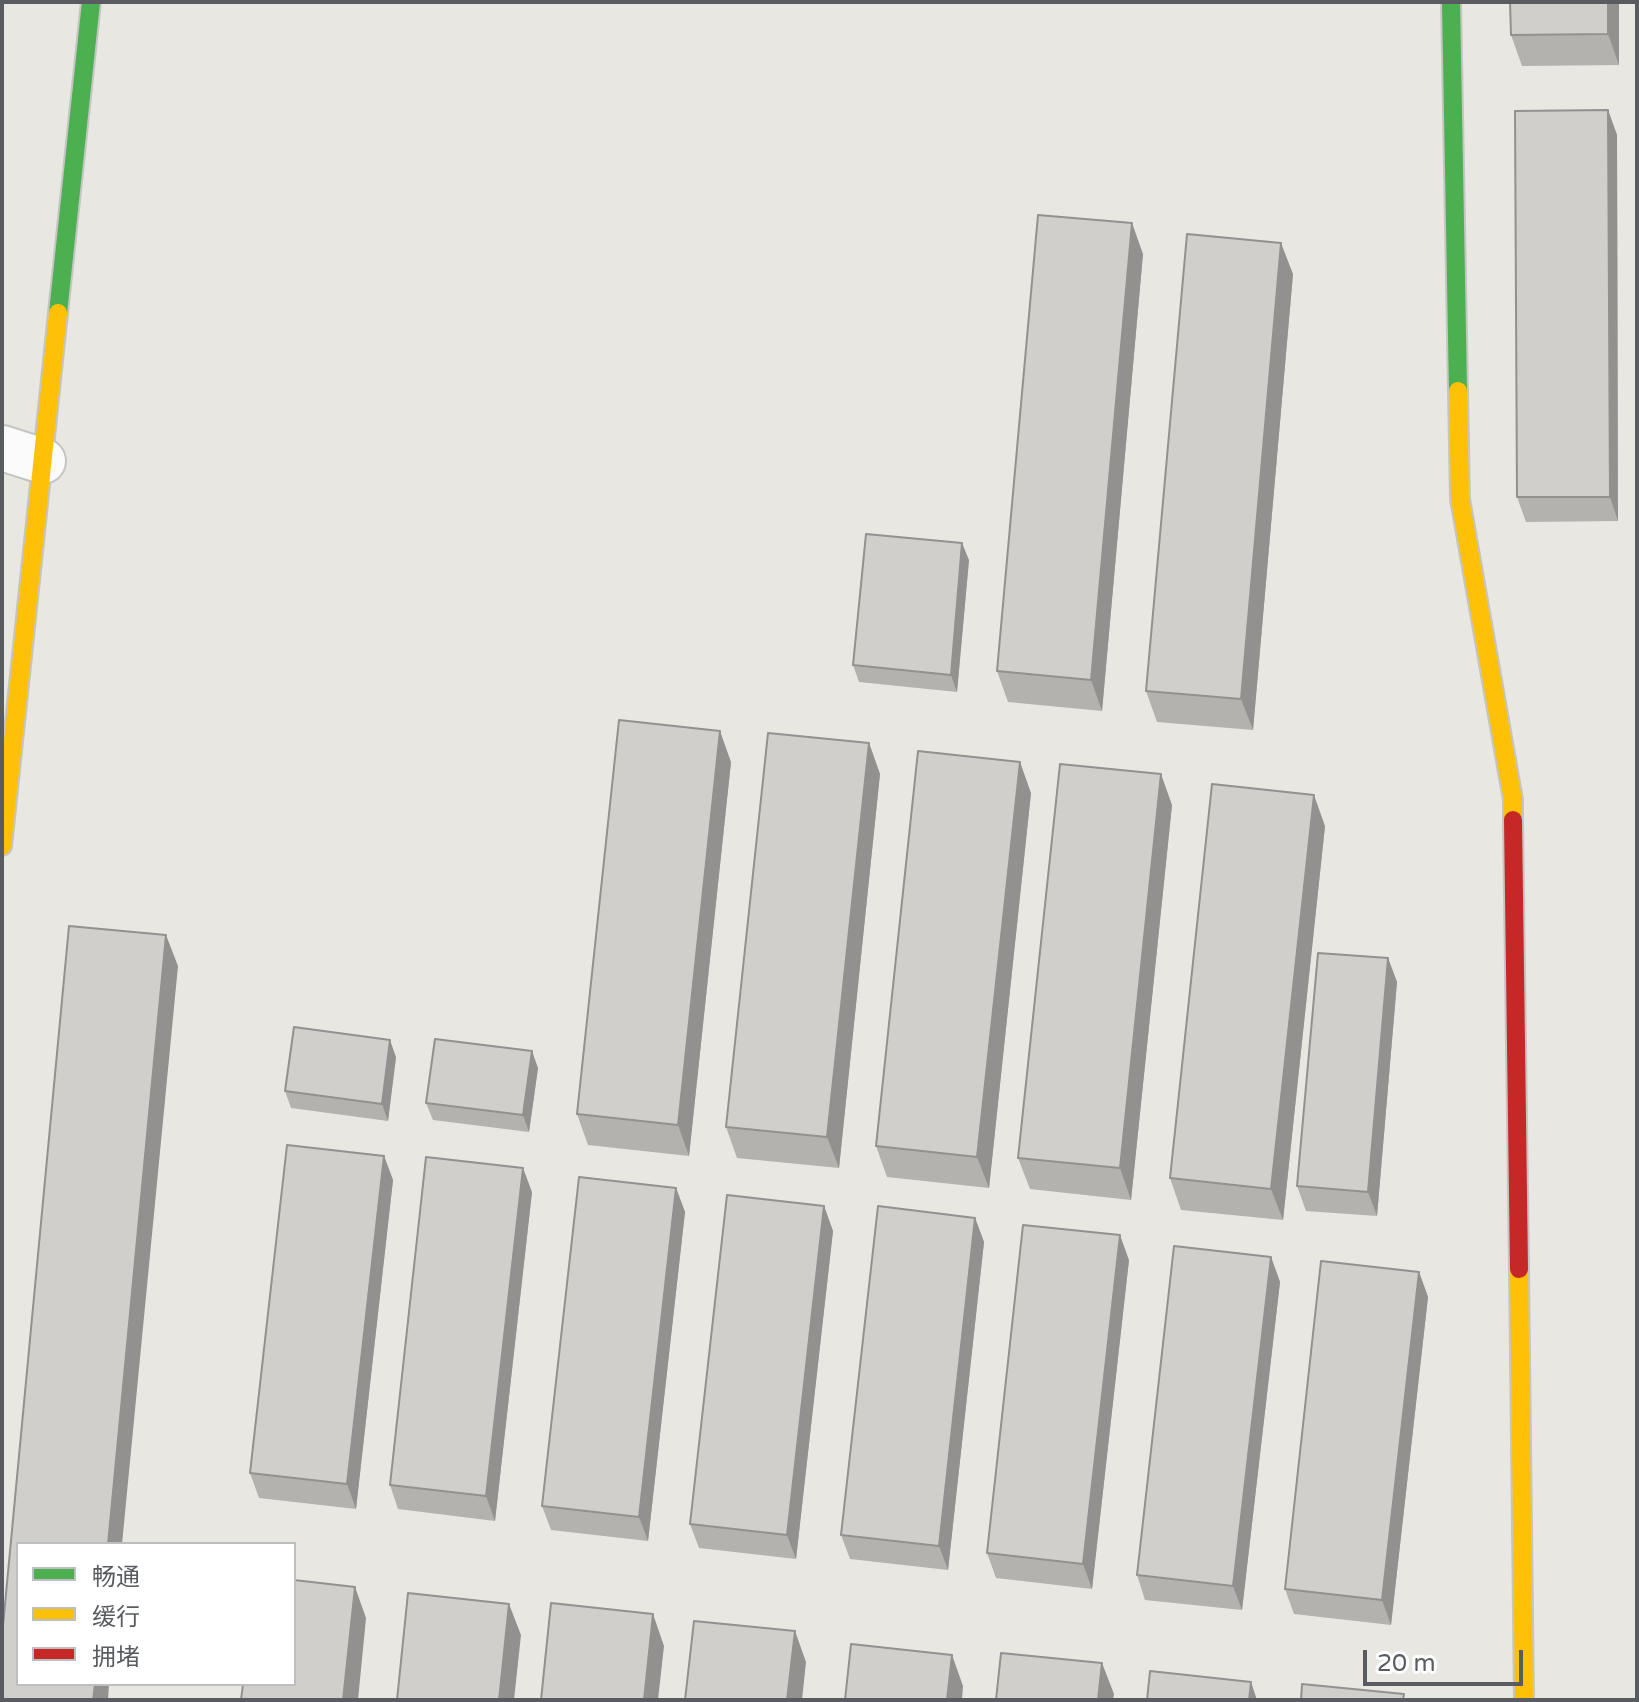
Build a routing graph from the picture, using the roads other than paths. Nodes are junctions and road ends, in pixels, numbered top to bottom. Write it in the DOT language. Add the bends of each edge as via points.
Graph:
graph roads {
  1 [pos="91,2"];
  2 [pos="1451,2"];
  3 [pos="2,448"];
  4 [pos="43,461"];
  5 [pos="2,846"];
  6 [pos="1524,1700"];
  1 -- 4 [label="street"];
  2 -- 6 [label="street" via="1460,499 1513,800"];
  3 -- 4 [label="street"];
  4 -- 5 [label="street"];
}
